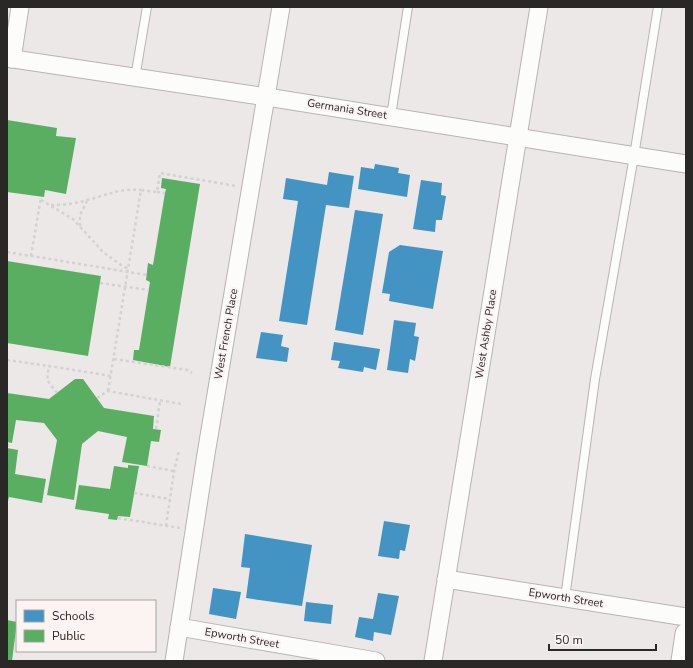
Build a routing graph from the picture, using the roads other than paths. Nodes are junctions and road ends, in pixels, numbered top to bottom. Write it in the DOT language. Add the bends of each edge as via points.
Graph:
graph roads {
  1 [pos="20,7"];
  2 [pos="147,7"];
  3 [pos="281,7"];
  4 [pos="408,7"];
  5 [pos="539,7"];
  6 [pos="658,7"];
  7 [pos="9,59"];
  8 [pos="135,78"];
  9 [pos="267,97"];
  10 [pos="391,116"];
  11 [pos="518,136"];
  12 [pos="634,156"];
  13 [pos="686,164"];
  14 [pos="446,578"];
  15 [pos="565,598"];
  16 [pos="686,617"];
  17 [pos="179,627"];
  18 [pos="686,634"];
  19 [pos="174,661"];
  20 [pos="376,661"];
  21 [pos="433,661"];
  22 [pos="682,661"];
  1 -- 7 [label="street"];
  2 -- 8 [label="lane"];
  3 -- 9 [label="street, West French Place"];
  4 -- 10 [label="lane"];
  5 -- 11 [label="street, West Ashby Place"];
  6 -- 12 [label="lane"];
  7 -- 8 [label="street, Germania Street"];
  8 -- 9 [label="street, Germania Street"];
  9 -- 10 [label="street, Germania Street"];
  9 -- 17 [label="street, West French Place"];
  10 -- 11 [label="street, Germania Street"];
  11 -- 12 [label="street, Germania Street"];
  11 -- 14 [label="street, West Ashby Place"];
  12 -- 13 [label="street, Germania Street"];
  12 -- 15 [label="lane" via="595,379"];
  14 -- 15 [label="street, Epworth Street"];
  14 -- 21 [label="street, West Ashby Place"];
  15 -- 16 [label="street, Epworth Street"];
  17 -- 19 [label="street, West French Place"];
  17 -- 20 [label="street, Epworth Street"];
  18 -- 22 [label="street"];
}
